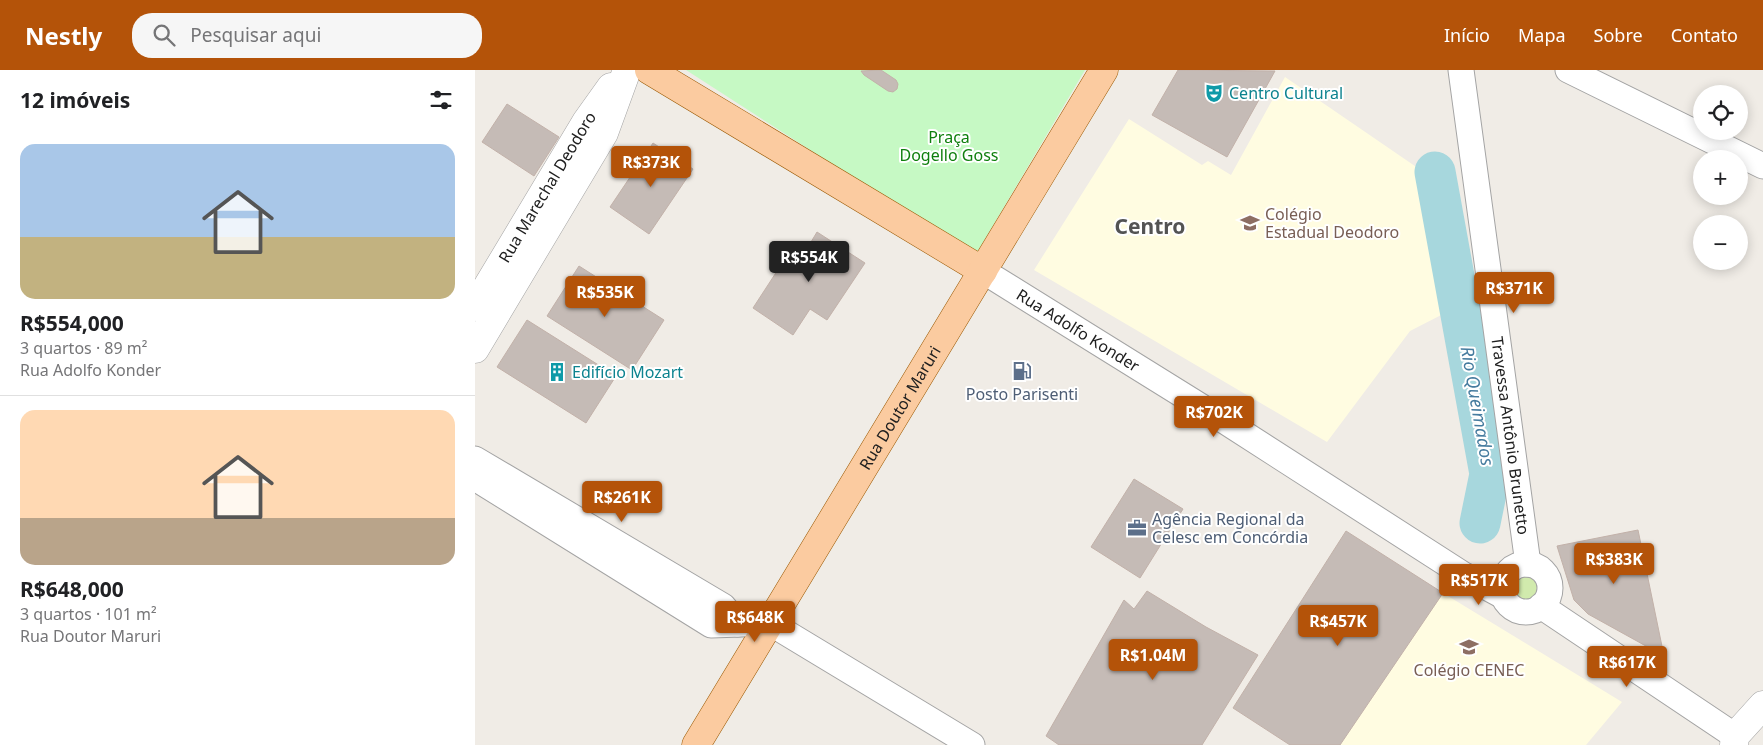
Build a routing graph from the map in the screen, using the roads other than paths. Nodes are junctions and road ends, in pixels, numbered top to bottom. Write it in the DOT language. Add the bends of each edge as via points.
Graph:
graph roads {
  1 [pos="625,70"];
  2 [pos="649,70"];
  3 [pos="1104,70"];
  4 [pos="1461,70"];
  5 [pos="1568,70"];
  6 [pos="1763,166"];
  7 [pos="983,271"];
  8 [pos="475,307"];
  9 [pos="475,349"];
  10 [pos="475,459"];
  11 [pos="475,478"];
  12 [pos="1519,567"];
  13 [pos="1469,578"];
  14 [pos="1503,596"];
  15 [pos="1541,606"];
  16 [pos="770,623"];
  17 [pos="739,624"];
  18 [pos="1763,705"];
  19 [pos="1734,741"];
  20 [pos="696,745"];
  21 [pos="972,745"];
  1 -- 8 [label="street, Rua Marechal Deodoro" via="586,122"];
  1 -- 9 [label="street, Rua Marechal Deodoro" via="604,134"];
  2 -- 7 [label="main road, Rua Adolfo Konder"];
  3 -- 7 [label="main road, Rua Doutor Maruri"];
  4 -- 12 [label="street, Travessa Antônio Brunetto"];
  5 -- 6 [label="street"];
  7 -- 13 [label="street, Rua Adolfo Konder"];
  7 -- 16 [label="main road, Rua Doutor Maruri"];
  10 -- 17 [label="street" via="723,606"];
  11 -- 17 [label="street" via="711,625"];
  12 -- 13 [label="street"];
  12 -- 14 [label="street" via="1503,581"];
  12 -- 15 [label="street" via="1536,566 1547,577 1549,593"];
  13 -- 14 [label="street, Rua Adolfo Konder"];
  14 -- 15 [label="street" via="1519,611 1527,612"];
  15 -- 19 [label="street"];
  16 -- 17 [label="street"];
  16 -- 20 [label="main road, Rua Doutor Maruri"];
  16 -- 21 [label="street"];
  18 -- 19 [label="street"];
}
